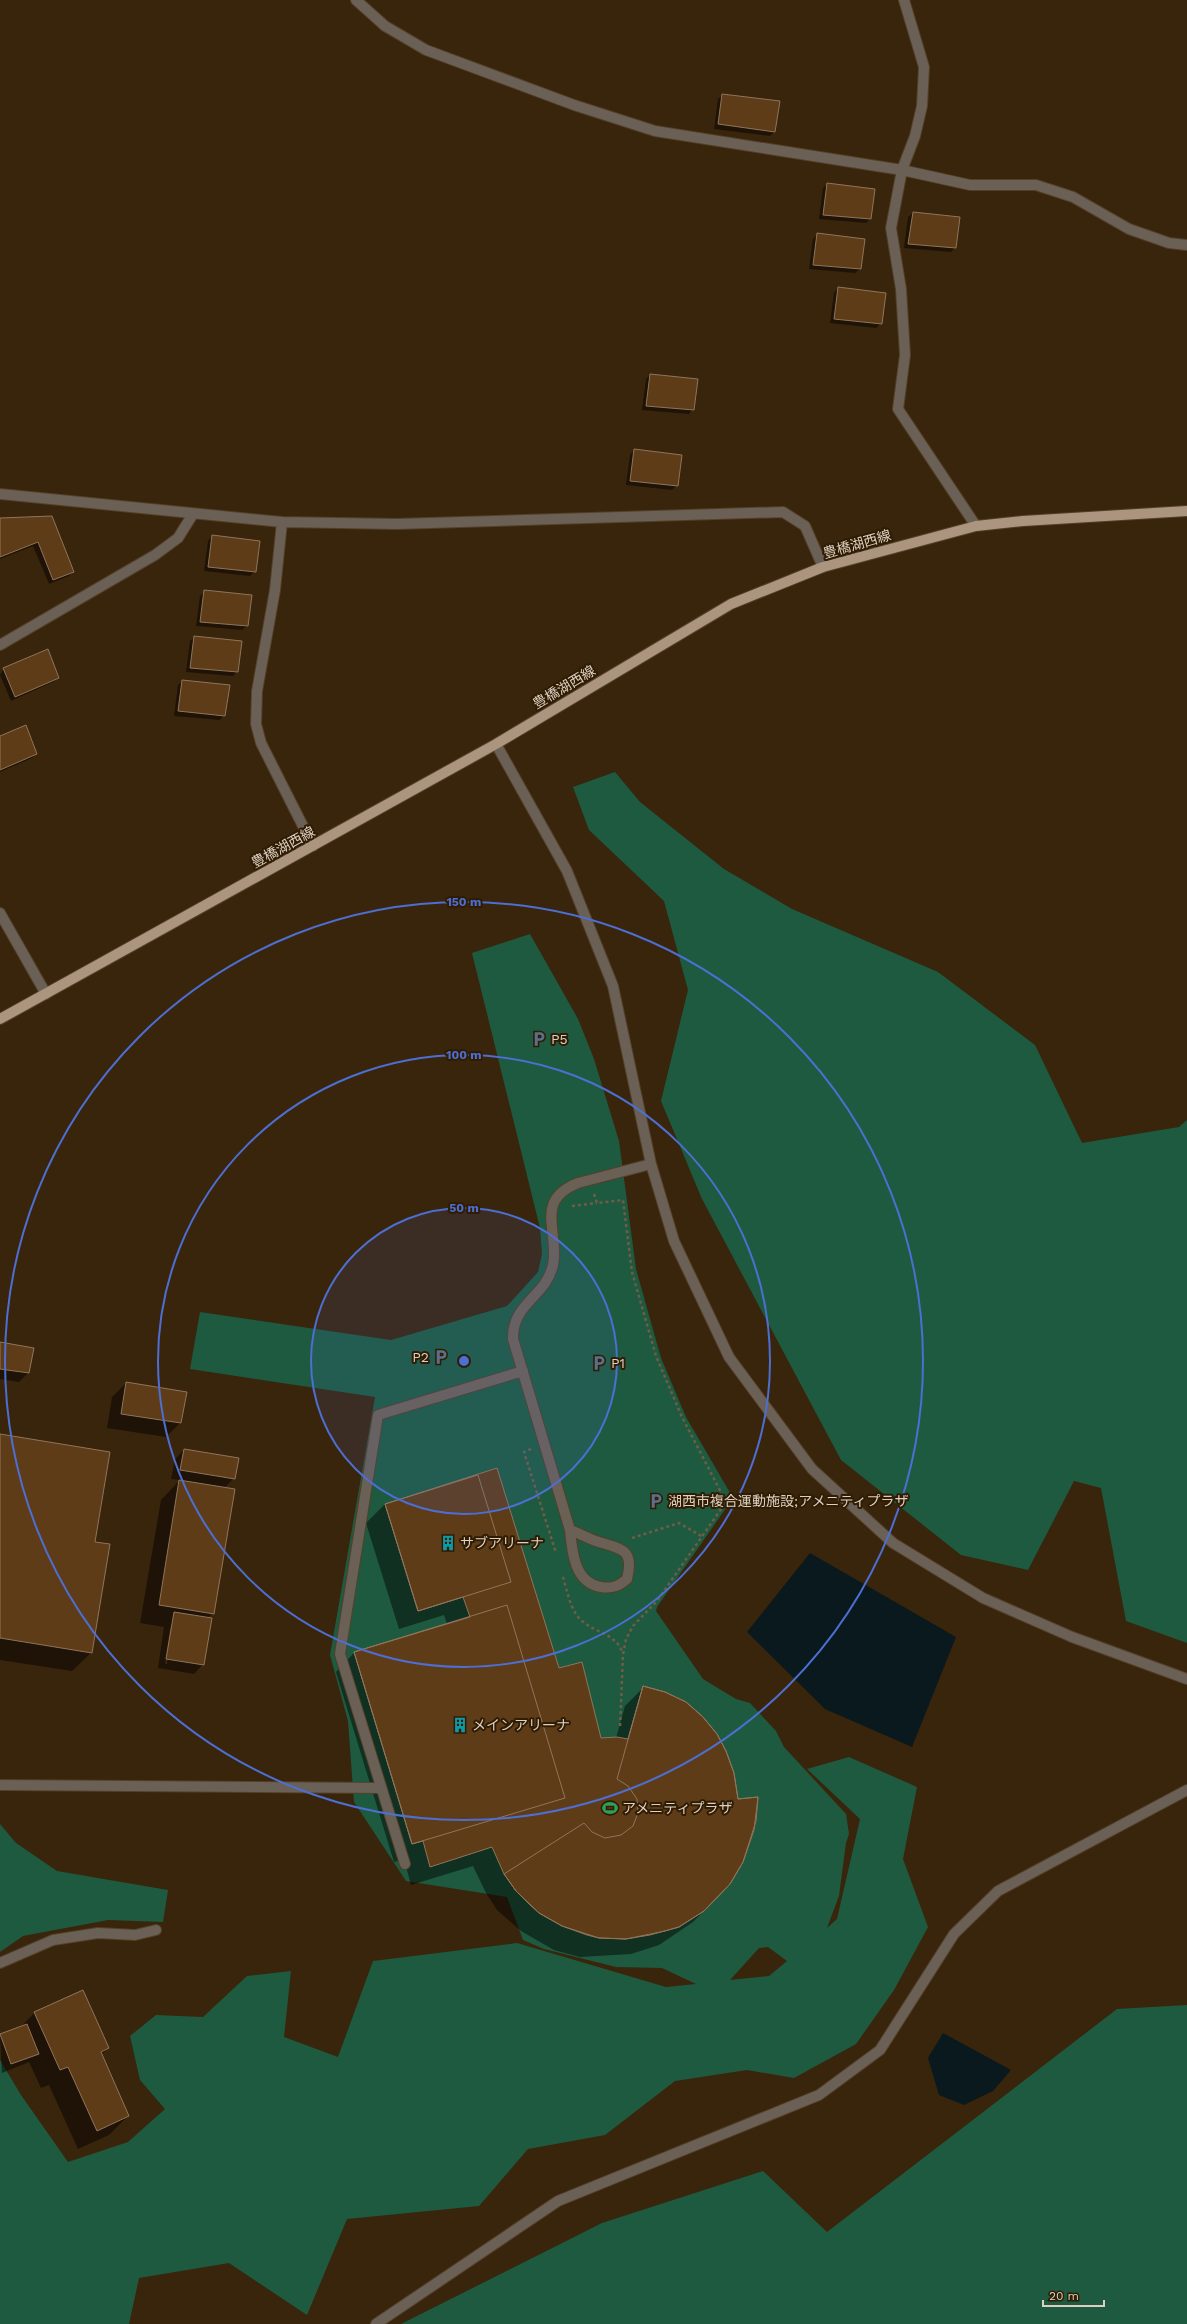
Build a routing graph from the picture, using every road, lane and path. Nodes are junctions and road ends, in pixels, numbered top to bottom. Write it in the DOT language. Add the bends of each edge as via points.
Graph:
graph roads {
  1 [pos="356,0"];
  2 [pos="904,0"];
  3 [pos="902,170"];
  4 [pos="1187,245"];
  5 [pos="0,494"];
  6 [pos="1187,511"];
  7 [pos="193,514"];
  8 [pos="282,522"];
  9 [pos="976,526"];
  10 [pos="824,567"];
  11 [pos="0,646"];
  12 [pos="496,744"];
  13 [pos="313,846"];
  14 [pos="0,913"];
  15 [pos="46,994"];
  16 [pos="0,1020"];
  17 [pos="651,1164"];
  18 [pos="590,1180"];
  19 [pos="597,1203"];
  20 [pos="569,1209"];
  21 [pos="523,1371"];
  22 [pos="570,1530"];
  23 [pos="627,1536"];
  24 [pos="703,1537"];
  25 [pos="1187,1679"];
  26 [pos="620,1728"];
  27 [pos="0,1785"];
  28 [pos="381,1788"];
  29 [pos="1187,1790"];
  30 [pos="405,1864"];
  31 [pos="156,1930"];
  32 [pos="0,1963"];
  33 [pos="376,2324"];
  1 -- 3 [label="street" via="385,26 426,50 574,106 655,131"];
  2 -- 3 [label="street" via="924,67 922,106 915,136"];
  3 -- 4 [label="street" via="970,185 1036,185 1073,197 1129,229 1169,243"];
  3 -- 9 [label="street" via="891,228 901,289 905,355 898,410"];
  5 -- 7 [label="street"];
  6 -- 9 [label="main road, 豊橋湖西線"];
  7 -- 8 [label="street"];
  7 -- 11 [label="street" via="178,538 155,555"];
  8 -- 10 [label="street" via="397,524 783,512 805,526"];
  8 -- 13 [label="street" via="276,590 257,691 256,724 261,743"];
  9 -- 10 [label="main road, 豊橋湖西線"];
  10 -- 12 [label="main road, 豊橋湖西線" via="731,604"];
  12 -- 13 [label="main road, 豊橋湖西線"];
  12 -- 17 [label="street" via="567,871 613,986"];
  13 -- 15 [label="main road, 豊橋湖西線"];
  14 -- 15 [label="street"];
  15 -- 16 [label="main road, 豊橋湖西線"];
  17 -- 18 [label="street"];
  17 -- 25 [label="street" via="674,1241 729,1357 812,1469 893,1543 983,1598 1072,1637"];
  18 -- 19 [label="path"];
  18 -- 21 [label="street" via="564,1190 551,1210 554,1254 549,1278 521,1309 513,1329 513,1339"];
  19 -- 20 [label="path" via="578,1204"];
  19 -- 24 [label="path" via="623,1200 632,1276 656,1356 682,1417 725,1497 724,1507"];
  21 -- 22 [label="street"];
  21 -- 28 [label="street" via="378,1415 340,1654"];
  22 -- 22 [label="street" via="597,1542 618,1546 624,1551 629,1566 627,1579 615,1587 607,1588 585,1582 573,1553"];
  23 -- 24 [label="path" via="634,1537 679,1523"];
  24 -- 26 [label="path" via="657,1601 633,1626 626,1639"];
  27 -- 28 [label="street"];
  28 -- 30 [label="street"];
  29 -- 33 [label="street" via="998,1891 954,1934 880,2050 819,2095 558,2201"];
  31 -- 32 [label="street" via="135,1934 98,1933 53,1940"];
}
